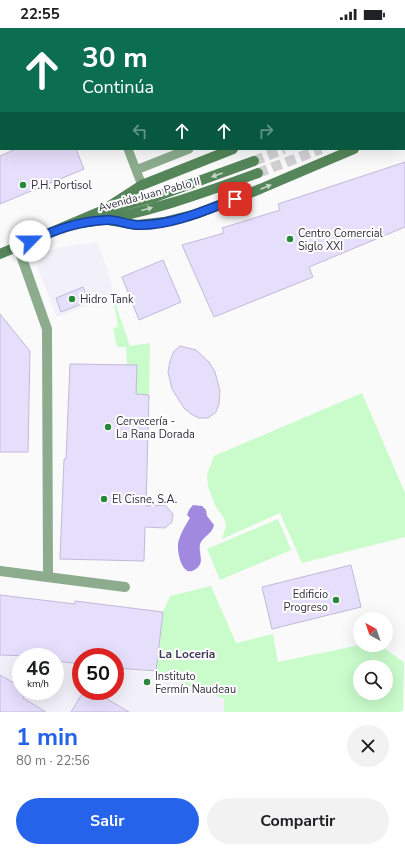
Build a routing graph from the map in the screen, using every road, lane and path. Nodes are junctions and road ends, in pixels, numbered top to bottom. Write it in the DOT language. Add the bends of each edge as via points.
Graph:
graph roads {
  1 [pos="128,150"];
  2 [pos="186,150"];
  3 [pos="230,150"];
  4 [pos="352,150"];
  5 [pos="254,161"];
  6 [pos="136,170"];
  7 [pos="258,173"];
  8 [pos="142,185"];
  9 [pos="101,211"];
  10 [pos="108,220"];
  11 [pos="68,225"];
  12 [pos="18,247"];
  13 [pos="0,254"];
  14 [pos="0,571"];
  15 [pos="48,576"];
  16 [pos="125,587"];
  1 -- 6 [label="lane"];
  2 -- 6 [label="lane"];
  3 -- 8 [label="main road"];
  10 -- 4 [label="main road, one-way" via="137,225 196,214"];
  5 -- 9 [label="main road, Avenida Juan Pablo II, one-way" via="152,198"];
  6 -- 8 [label="lane"];
  10 -- 7 [label="main road, Avenida Juan Pablo II, one-way" via="180,201"];
  8 -- 9 [label="main road"];
  9 -- 11 [label="main road, Avenida Juan Pablo II"];
  10 -- 11 [label="main road, Avenida Juan Pablo II"];
  11 -- 12 [label="main road, Avenida Juan Pablo II"];
  12 -- 13 [label="main road, Avenida Juan Pablo II"];
  12 -- 15 [label="street" via="47,329"];
  14 -- 15 [label="street"];
  15 -- 16 [label="street"];
}
